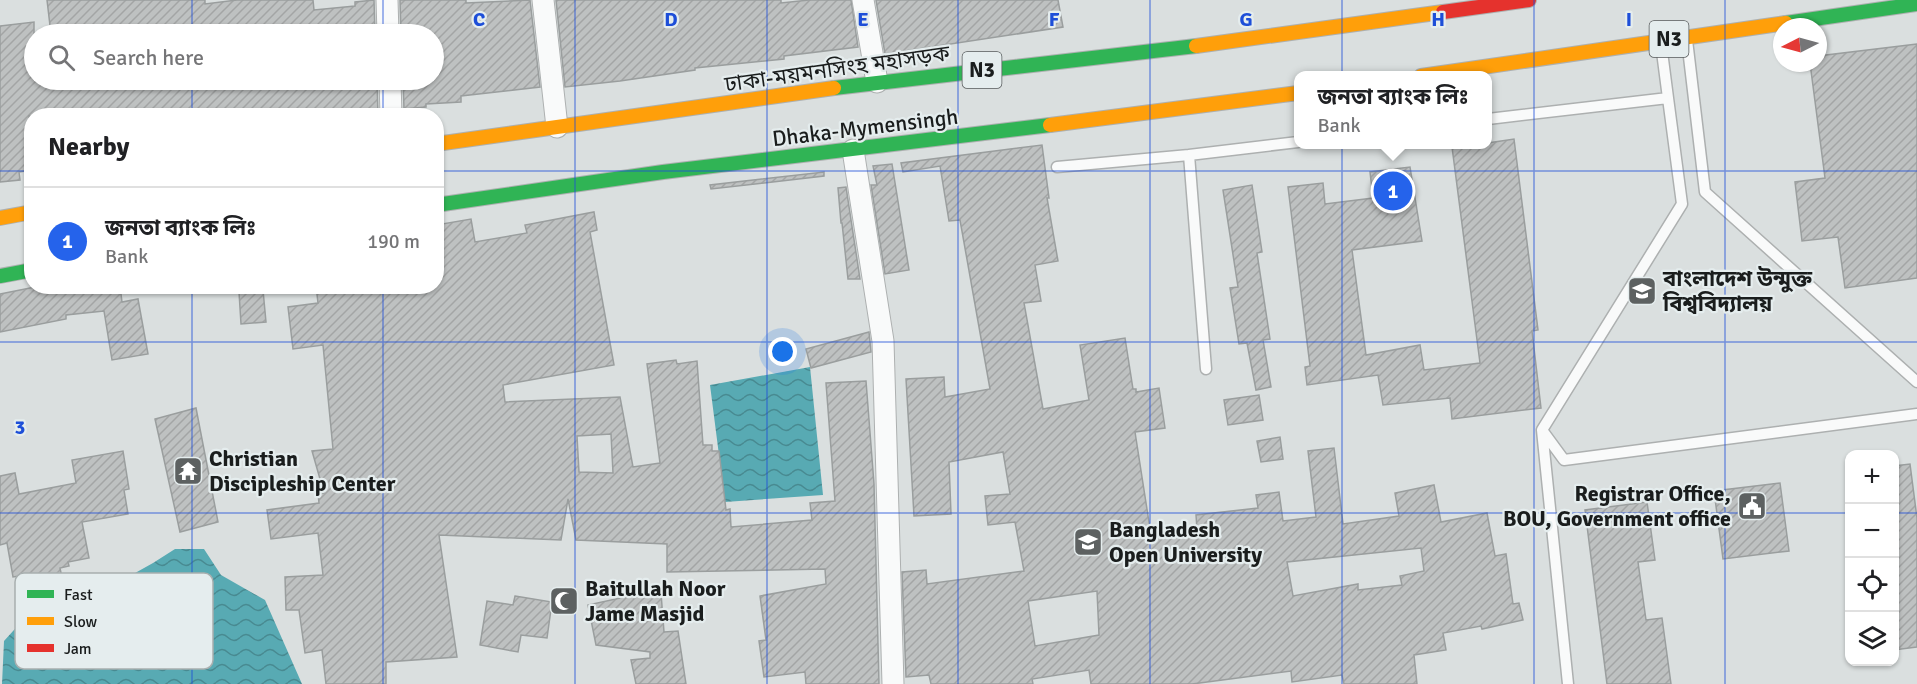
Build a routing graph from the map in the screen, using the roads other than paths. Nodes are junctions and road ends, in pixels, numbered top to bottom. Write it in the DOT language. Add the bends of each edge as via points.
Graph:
graph roads {
  1 [pos="387,0"];
  2 [pos="543,0"];
  3 [pos="863,0"];
  4 [pos="1529,0"];
  5 [pos="1917,4"];
  6 [pos="388,24"];
  7 [pos="1687,36"];
  8 [pos="1660,41"];
  9 [pos="1449,71"];
  10 [pos="877,82"];
  11 [pos="390,90"];
  12 [pos="1294,94"];
  13 [pos="1668,98"];
  14 [pos="391,108"];
  15 [pos="1492,119"];
  16 [pos="557,127"];
  17 [pos="444,143"];
  18 [pos="1294,143"];
  19 [pos="853,150"];
  20 [pos="1189,155"];
  21 [pos="1057,167"];
  22 [pos="444,204"];
  23 [pos="24,214"];
  24 [pos="0,218"];
  25 [pos="24,272"];
  26 [pos="0,276"];
  27 [pos="1206,369"];
  28 [pos="1917,382"];
  29 [pos="1917,414"];
  30 [pos="1542,430"];
  31 [pos="893,684"];
  32 [pos="1568,684"];
  1 -- 6 [label="street"];
  2 -- 16 [label="street"];
  3 -- 10 [label="street"];
  4 -- 10 [label="highway, ঢাকা-ময়মনসিংহ মহাসড়ক / N3" via="1247,40"];
  5 -- 7 [label="highway, N3"];
  7 -- 8 [label="highway, N3"];
  7 -- 28 [label="lane" via="1706,192"];
  8 -- 9 [label="highway, N3"];
  8 -- 13 [label="lane"];
  10 -- 16 [label="highway, ঢাকা-ময়মনসিংহ মহাসড়ক / N3"];
  11 -- 14 [label="street"];
  12 -- 19 [label="highway, Dhaka-Mymensingh"];
  13 -- 15 [label="lane"];
  13 -- 30 [label="lane" via="1682,204"];
  16 -- 17 [label="highway, ঢাকা-ময়মনসিংহ মহাসড়ক / N3"];
  18 -- 20 [label="lane"];
  19 -- 22 [label="highway, Dhaka-Mymensingh"];
  19 -- 31 [label="street" via="883,341"];
  20 -- 21 [label="lane"];
  20 -- 27 [label="lane"];
  23 -- 24 [label="highway"];
  25 -- 26 [label="highway"];
  29 -- 30 [label="lane" via="1564,460"];
  30 -- 32 [label="lane"];
}
